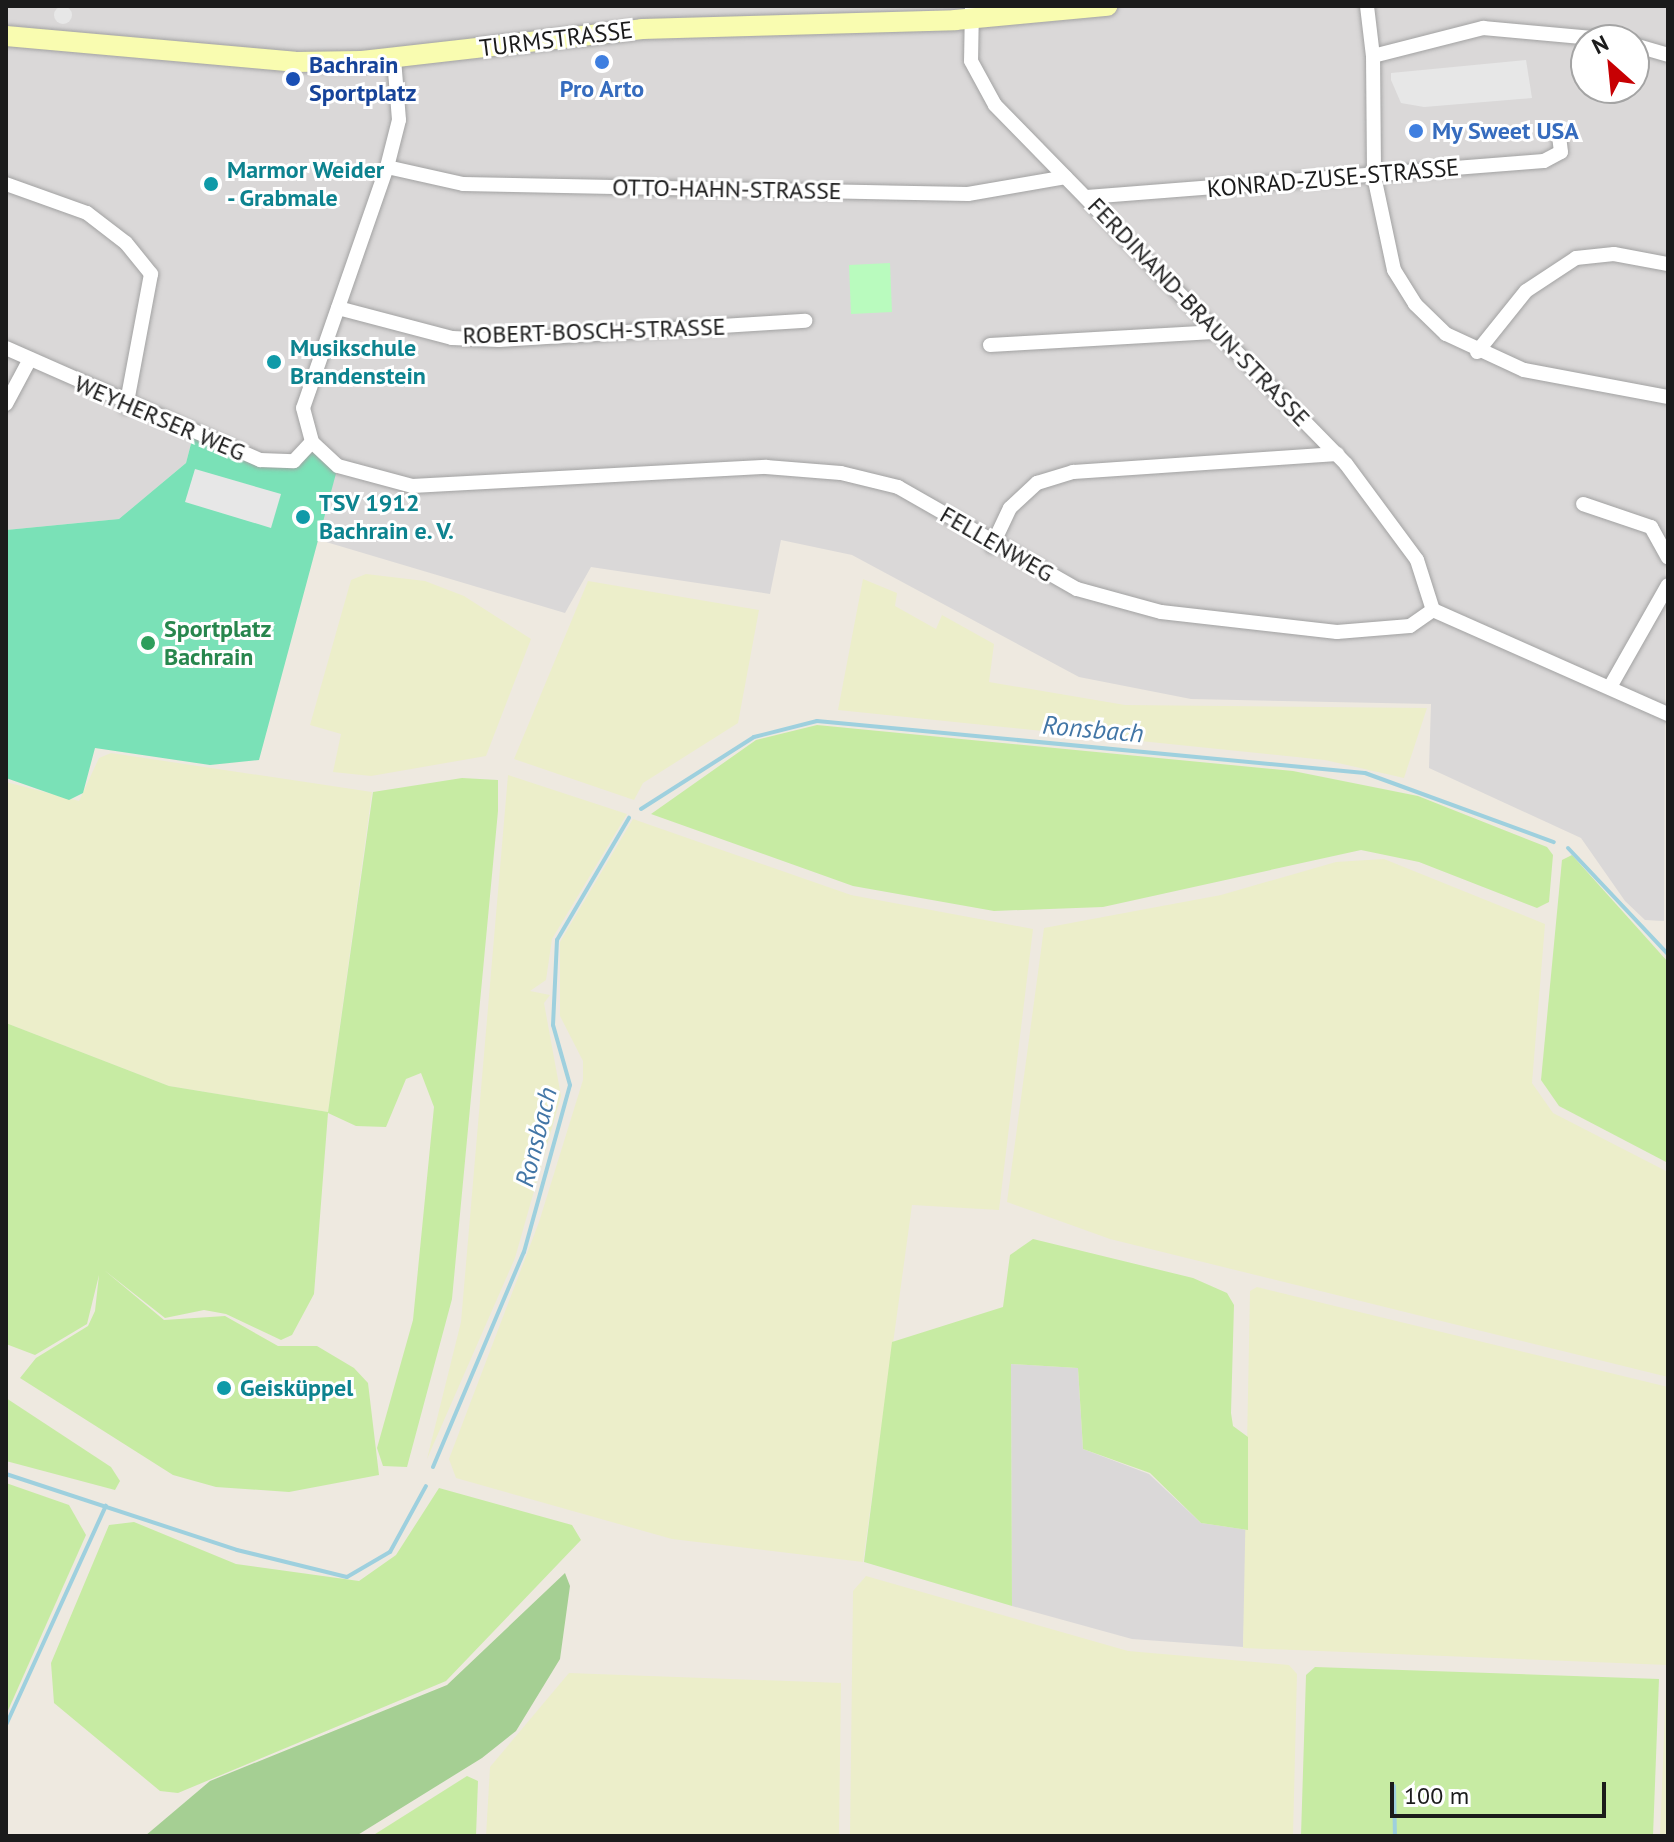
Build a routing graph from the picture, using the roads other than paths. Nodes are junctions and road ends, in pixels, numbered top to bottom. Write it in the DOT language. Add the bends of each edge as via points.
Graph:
graph roads {
  1 [pos="1107,6"];
  2 [pos="1367,6"];
  3 [pos="971,13"];
  4 [pos="6,36"];
  5 [pos="1570,36"];
  6 [pos="1373,56"];
  7 [pos="394,59"];
  8 [pos="1559,136"];
  9 [pos="387,167"];
  10 [pos="1374,176"];
  11 [pos="1066,177"];
  12 [pos="6,184"];
  13 [pos="1087,197"];
  14 [pos="1668,264"];
  15 [pos="338,308"];
  16 [pos="805,321"];
  17 [pos="1218,332"];
  18 [pos="990,345"];
  19 [pos="6,348"];
  20 [pos="1477,352"];
  21 [pos="30,359"];
  22 [pos="1668,397"];
  23 [pos="6,404"];
  24 [pos="126,407"];
  25 [pos="312,442"];
  26 [pos="1337,454"];
  27 [pos="1583,504"];
  28 [pos="992,546"];
  29 [pos="1668,558"];
  30 [pos="1668,585"];
  31 [pos="1433,610"];
  32 [pos="1610,687"];
  33 [pos="1668,714"];
  1 -- 3 [label="main road, TURMSTRASSE"];
  2 -- 6 [label="street"];
  3 -- 7 [label="main road, TURMSTRASSE" via="642,29"];
  3 -- 11 [label="street, FERDINAND-BRAUN-STRASSE" via="971,61 980,82 1007,120"];
  4 -- 7 [label="main road, TURMSTRASSE" via="295,62"];
  5 -- 6 [label="street" via="1483,28"];
  6 -- 10 [label="street"];
  7 -- 9 [label="street" via="399,120"];
  8 -- 10 [label="street, KONRAD-ZUSE-STRASSE" via="1561,152 1544,161"];
  9 -- 11 [label="street, OTTO-HAHN-STRASSE" via="463,184 968,194"];
  9 -- 15 [label="street"];
  10 -- 13 [label="street, KONRAD-ZUSE-STRASSE"];
  10 -- 20 [label="street" via="1394,270 1415,304"];
  11 -- 13 [label="street, FERDINAND-BRAUN-STRASSE"];
  12 -- 24 [label="street" via="87,213 126,243 151,274"];
  13 -- 17 [label="street, FERDINAND-BRAUN-STRASSE"];
  14 -- 20 [label="street" via="1614,254 1576,258 1508,308"];
  15 -- 16 [label="street, ROBERT-BOSCH-STRASSE" via="452,338 499,340"];
  15 -- 25 [label="street" via="303,408"];
  17 -- 18 [label="street"];
  17 -- 26 [label="street, FERDINAND-BRAUN-STRASSE"];
  19 -- 21 [label="street, WEYHERSER WEG"];
  20 -- 22 [label="street" via="1524,370"];
  21 -- 23 [label="street"];
  21 -- 24 [label="street, WEYHERSER WEG"];
  24 -- 25 [label="street, WEYHERSER WEG" via="260,460 294,461"];
  25 -- 28 [label="street, FELLENWEG" via="338,466 412,486 766,467 841,473 898,487"];
  26 -- 28 [label="street" via="1073,472 1037,483 1010,508"];
  26 -- 31 [label="street, FERDINAND-BRAUN-STRASSE" via="1404,538"];
  27 -- 29 [label="street" via="1651,527"];
  28 -- 31 [label="street, FELLENWEG" via="1077,589 1207,619 1337,632 1410,626"];
  30 -- 32 [label="street"];
  31 -- 32 [label="street"];
  32 -- 33 [label="street"];
}
